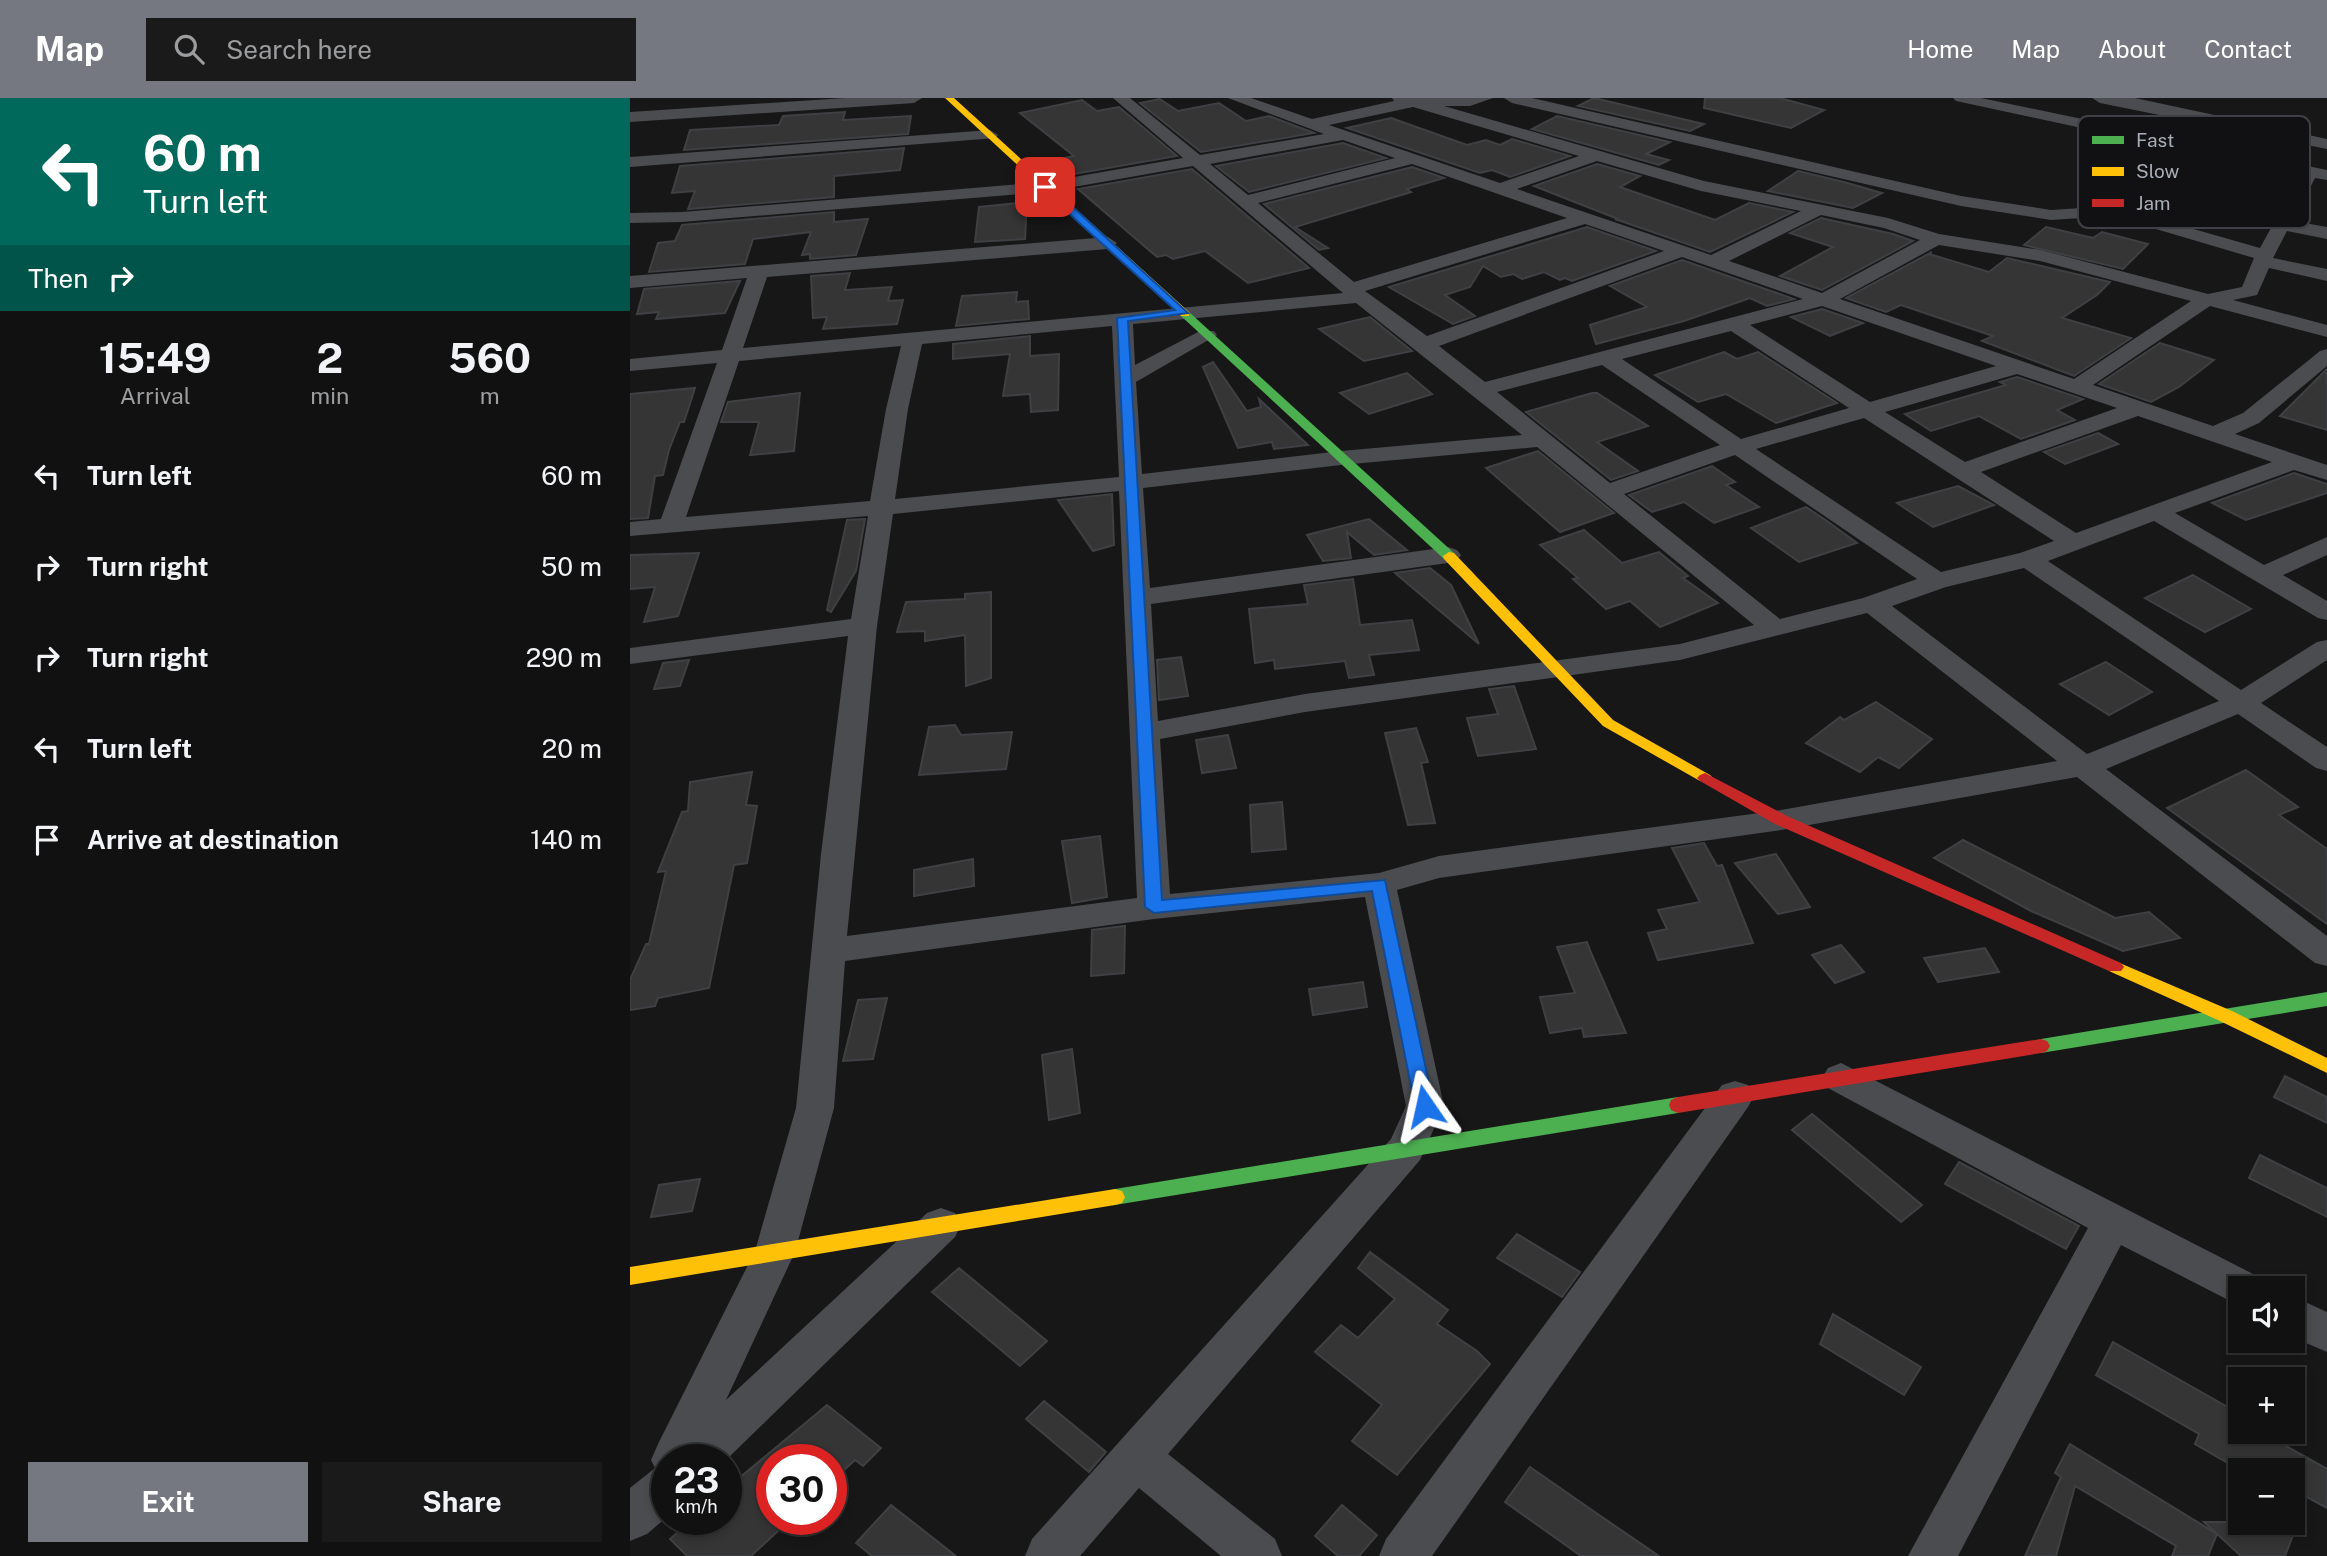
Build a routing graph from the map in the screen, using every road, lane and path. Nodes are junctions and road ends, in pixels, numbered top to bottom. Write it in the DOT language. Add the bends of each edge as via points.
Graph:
graph roads {
  1 [pos="912,98"];
  2 [pos="949,98"];
  3 [pos="1121,98"];
  4 [pos="1236,98"];
  5 [pos="1485,98"];
  6 [pos="1513,98"];
  7 [pos="1961,98"];
  8 [pos="2100,98"];
  9 [pos="1405,100"];
  10 [pos="2128,101"];
  11 [pos="2109,116"];
  12 [pos="2197,116"];
  13 [pos="630,117"];
  14 [pos="1311,124"];
  15 [pos="2078,124"];
  16 [pos="990,135"];
  17 [pos="1345,135"];
  18 [pos="1594,156"];
  19 [pos="1413,159"];
  20 [pos="630,162"];
  21 [pos="1199,162"];
  22 [pos="1045,187"];
  23 [pos="1500,189"];
  24 [pos="1247,200"];
  25 [pos="1820,209"];
  26 [pos="2078,213"];
  27 [pos="682,217"];
  28 [pos="630,218"];
  29 [pos="1586,219"];
  30 [pos="2168,228"];
  31 [pos="2280,228"];
  32 [pos="2302,228"];
  33 [pos="630,232"];
  34 [pos="2327,233"];
  35 [pos="1936,239"];
  36 [pos="1108,243"];
  37 [pos="1682,251"];
  38 [pos="2264,258"];
  39 [pos="1712,262"];
  40 [pos="760,270"];
  41 [pos="2327,275"];
  42 [pos="630,282"];
  43 [pos="1355,293"];
  44 [pos="1823,300"];
  45 [pos="2206,300"];
  46 [pos="1183,313"];
  47 [pos="1122,318"];
  48 [pos="1736,325"];
  49 [pos="2327,331"];
  50 [pos="1207,335"];
  51 [pos="913,338"];
  52 [pos="1424,344"];
  53 [pos="2327,355"];
  54 [pos="730,356"];
  55 [pos="1606,358"];
  56 [pos="630,365"];
  57 [pos="2017,367"];
  58 [pos="1125,379"];
  59 [pos="2076,387"];
  60 [pos="1481,390"];
  61 [pos="2138,408"];
  62 [pos="1868,411"];
  63 [pos="2215,435"];
  64 [pos="1542,440"];
  65 [pos="1737,447"];
  66 [pos="1341,457"];
  67 [pos="2293,462"];
  68 [pos="1962,471"];
  69 [pos="2327,473"];
  70 [pos="1131,481"];
  71 [pos="1606,492"];
  72 [pos="880,507"];
  73 [pos="2155,512"];
  74 [pos="671,525"];
  75 [pos="630,529"];
  76 [pos="2074,543"];
  77 [pos="2327,545"];
  78 [pos="1448,555"];
  79 [pos="2028,559"];
  80 [pos="2263,575"];
  81 [pos="1937,581"];
  82 [pos="1137,598"];
  83 [pos="1872,604"];
  84 [pos="2327,612"];
  85 [pos="863,626"];
  86 [pos="1772,626"];
  87 [pos="2327,648"];
  88 [pos="630,656"];
  89 [pos="1554,668"];
  90 [pos="2241,703"];
  91 [pos="1145,733"];
  92 [pos="2327,761"];
  93 [pos="2086,766"];
  94 [pos="1781,820"];
  95 [pos="1379,884"];
  96 [pos="1154,907"];
  97 [pos="829,951"];
  98 [pos="2327,954"];
  99 [pos="2327,999"];
  100 [pos="2226,1016"];
  101 [pos="2327,1066"];
  102 [pos="1841,1078"];
  103 [pos="1735,1096"];
  104 [pos="1406,1149"];
  105 [pos="2112,1222"];
  106 [pos="941,1225"];
  107 [pos="775,1252"];
  108 [pos="630,1276"];
  109 [pos="2228,1282"];
  110 [pos="2305,1322"];
  111 [pos="2327,1333"];
  112 [pos="680,1444"];
  113 [pos="711,1444"];
  114 [pos="1136,1457"];
  115 [pos="1049,1556"];
  116 [pos="1258,1556"];
  117 [pos="1403,1556"];
  118 [pos="1932,1556"];
  1 -- 13 [label="street"];
  2 -- 16 [label="street"];
  3 -- 21 [label="street"];
  4 -- 14 [label="street"];
  5 -- 9 [label="street" via="1470,102"];
  6 -- 26 [label="street" via="1961,201 2051,215"];
  7 -- 15 [label="street"];
  8 -- 10 [label="street"];
  9 -- 14 [label="street"];
  9 -- 18 [label="street"];
  10 -- 11 [label="street"];
  10 -- 12 [label="street"];
  14 -- 17 [label="street"];
  16 -- 20 [label="street"];
  16 -- 22 [label="street"];
  17 -- 19 [label="street"];
  17 -- 21 [label="street"];
  18 -- 23 [label="street"];
  18 -- 25 [label="street" via="1701,186"];
  19 -- 23 [label="street"];
  19 -- 24 [label="street"];
  21 -- 22 [label="street"];
  21 -- 24 [label="street"];
  22 -- 27 [label="street"];
  22 -- 36 [label="street"];
  23 -- 29 [label="street"];
  24 -- 43 [label="street"];
  25 -- 35 [label="street"];
  25 -- 39 [label="street"];
  27 -- 28 [label="street"];
  27 -- 33 [label="street"];
  29 -- 37 [label="street"];
  29 -- 43 [label="street"];
  30 -- 38 [label="street"];
  31 -- 38 [label="street"];
  32 -- 34 [label="street"];
  35 -- 44 [label="street"];
  35 -- 45 [label="street" via="2041,256"];
  36 -- 40 [label="street"];
  36 -- 46 [label="street"];
  37 -- 39 [label="street"];
  37 -- 52 [label="street"];
  38 -- 41 [label="street"];
  38 -- 45 [label="street" via="2250,291"];
  39 -- 44 [label="street"];
  40 -- 42 [label="street"];
  40 -- 54 [label="street"];
  43 -- 46 [label="street"];
  43 -- 52 [label="street"];
  44 -- 48 [label="street"];
  44 -- 57 [label="street"];
  45 -- 49 [label="street"];
  45 -- 59 [label="street"];
  46 -- 47 [label="street"];
  46 -- 50 [label="street"];
  47 -- 51 [label="street"];
  47 -- 58 [label="street"];
  48 -- 55 [label="street"];
  48 -- 62 [label="street"];
  50 -- 58 [label="street"];
  50 -- 66 [label="street"];
  51 -- 54 [label="street"];
  51 -- 72 [label="street"];
  52 -- 60 [label="street"];
  53 -- 63 [label="street" via="2251,418"];
  54 -- 56 [label="street"];
  54 -- 74 [label="street"];
  55 -- 60 [label="street"];
  55 -- 65 [label="street"];
  57 -- 59 [label="street"];
  57 -- 62 [label="street"];
  58 -- 70 [label="street"];
  59 -- 61 [label="street"];
  60 -- 64 [label="street"];
  61 -- 63 [label="street"];
  61 -- 68 [label="street"];
  62 -- 65 [label="street"];
  62 -- 68 [label="street"];
  63 -- 67 [label="street"];
  64 -- 66 [label="street"];
  64 -- 71 [label="street"];
  65 -- 71 [label="street"];
  65 -- 81 [label="street"];
  66 -- 70 [label="street"];
  66 -- 78 [label="street"];
  67 -- 69 [label="street"];
  67 -- 73 [label="street"];
  68 -- 76 [label="street"];
  70 -- 72 [label="street"];
  70 -- 82 [label="street"];
  71 -- 86 [label="street"];
  72 -- 74 [label="street"];
  72 -- 85 [label="street"];
  73 -- 76 [label="street"];
  73 -- 80 [label="street"];
  74 -- 75 [label="street"];
  76 -- 79 [label="street"];
  77 -- 80 [label="street"];
  78 -- 82 [label="street"];
  78 -- 89 [label="street"];
  79 -- 81 [label="street"];
  79 -- 90 [label="street"];
  80 -- 84 [label="street"];
  81 -- 83 [label="street"];
  82 -- 91 [label="street"];
  83 -- 86 [label="street"];
  83 -- 93 [label="street"];
  85 -- 88 [label="street"];
  85 -- 97 [label="street"];
  86 -- 89 [label="street" via="1680,652"];
  87 -- 90 [label="street"];
  89 -- 91 [label="street" via="1306,703"];
  89 -- 94 [label="street" via="1608,723"];
  90 -- 92 [label="street"];
  90 -- 93 [label="street"];
  91 -- 96 [label="street"];
  93 -- 94 [label="street"];
  93 -- 98 [label="street"];
  94 -- 95 [label="street" via="1439,867"];
  94 -- 100 [label="street"];
  95 -- 96 [label="street"];
  95 -- 104 [label="street" via="1425,1106"];
  96 -- 97 [label="street"];
  97 -- 107 [label="street" via="815,1108"];
  99 -- 100 [label="street"];
  100 -- 101 [label="street"];
  100 -- 102 [label="street"];
  102 -- 103 [label="street"];
  102 -- 105 [label="street"];
  103 -- 104 [label="street"];
  103 -- 117 [label="street"];
  104 -- 106 [label="street"];
  104 -- 114 [label="street"];
  105 -- 109 [label="street"];
  105 -- 118 [label="street"];
  106 -- 107 [label="street"];
  106 -- 113 [label="street"];
  107 -- 108 [label="street"];
  107 -- 112 [label="street"];
  110 -- 111 [label="street"];
  114 -- 115 [label="street"];
  114 -- 116 [label="street"];
}
